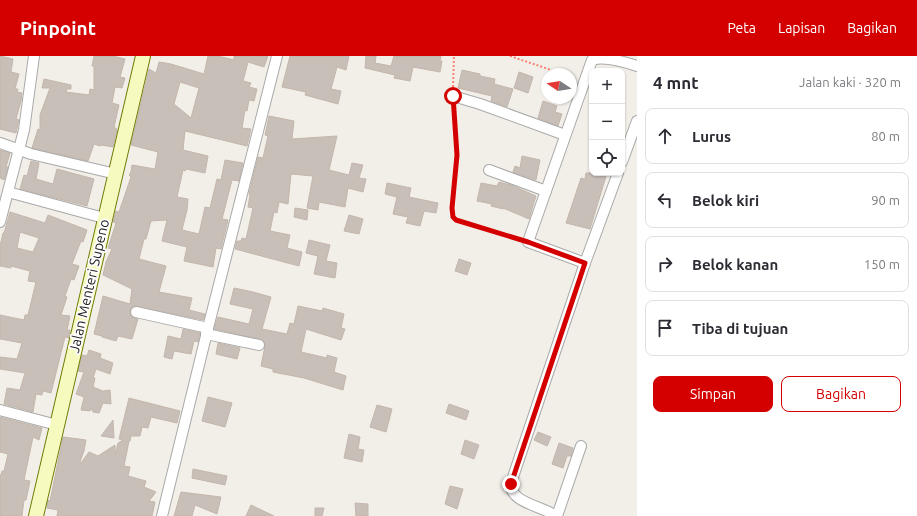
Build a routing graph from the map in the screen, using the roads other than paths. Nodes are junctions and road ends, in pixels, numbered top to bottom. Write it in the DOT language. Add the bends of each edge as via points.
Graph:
graph roads {
  1 [pos="34,56"];
  2 [pos="143,56"];
  3 [pos="277,56"];
  4 [pos="613,57"];
  5 [pos="637,66"];
  6 [pos="453,96"];
  7 [pos="637,121"];
  8 [pos="565,135"];
  9 [pos="0,143"];
  10 [pos="19,150"];
  11 [pos="625,154"];
  12 [pos="489,170"];
  13 [pos="116,174"];
  14 [pos="617,176"];
  15 [pos="546,191"];
  16 [pos="8,192"];
  17 [pos="104,218"];
  18 [pos="0,222"];
  19 [pos="585,263"];
  20 [pos="136,312"];
  21 [pos="207,331"];
  22 [pos="260,345"];
  23 [pos="0,410"];
  24 [pos="57,424"];
  25 [pos="581,446"];
  26 [pos="36,516"];
  27 [pos="162,516"];
  28 [pos="557,516"];
  1 -- 10 [label="street"];
  2 -- 13 [label="main road, Jalan Menteri Supeno"];
  3 -- 21 [label="street"];
  4 -- 5 [label="street"];
  4 -- 8 [label="street" via="592,60"];
  6 -- 8 [label="street"];
  7 -- 11 [label="street"];
  8 -- 15 [label="street"];
  9 -- 10 [label="street"];
  10 -- 13 [label="street"];
  10 -- 16 [label="street"];
  12 -- 15 [label="street"];
  13 -- 17 [label="main road, Jalan Menteri Supeno"];
  14 -- 19 [label="street"];
  15 -- 19 [label="street" via="528,242"];
  16 -- 17 [label="street"];
  16 -- 18 [label="street"];
  17 -- 24 [label="main road, Jalan Menteri Supeno"];
  19 -- 28 [label="street" via="511,488 519,500"];
  20 -- 21 [label="street"];
  21 -- 22 [label="street"];
  21 -- 27 [label="street"];
  23 -- 24 [label="street"];
  24 -- 26 [label="main road, Jalan Menteri Supeno"];
  25 -- 28 [label="street"];
}
